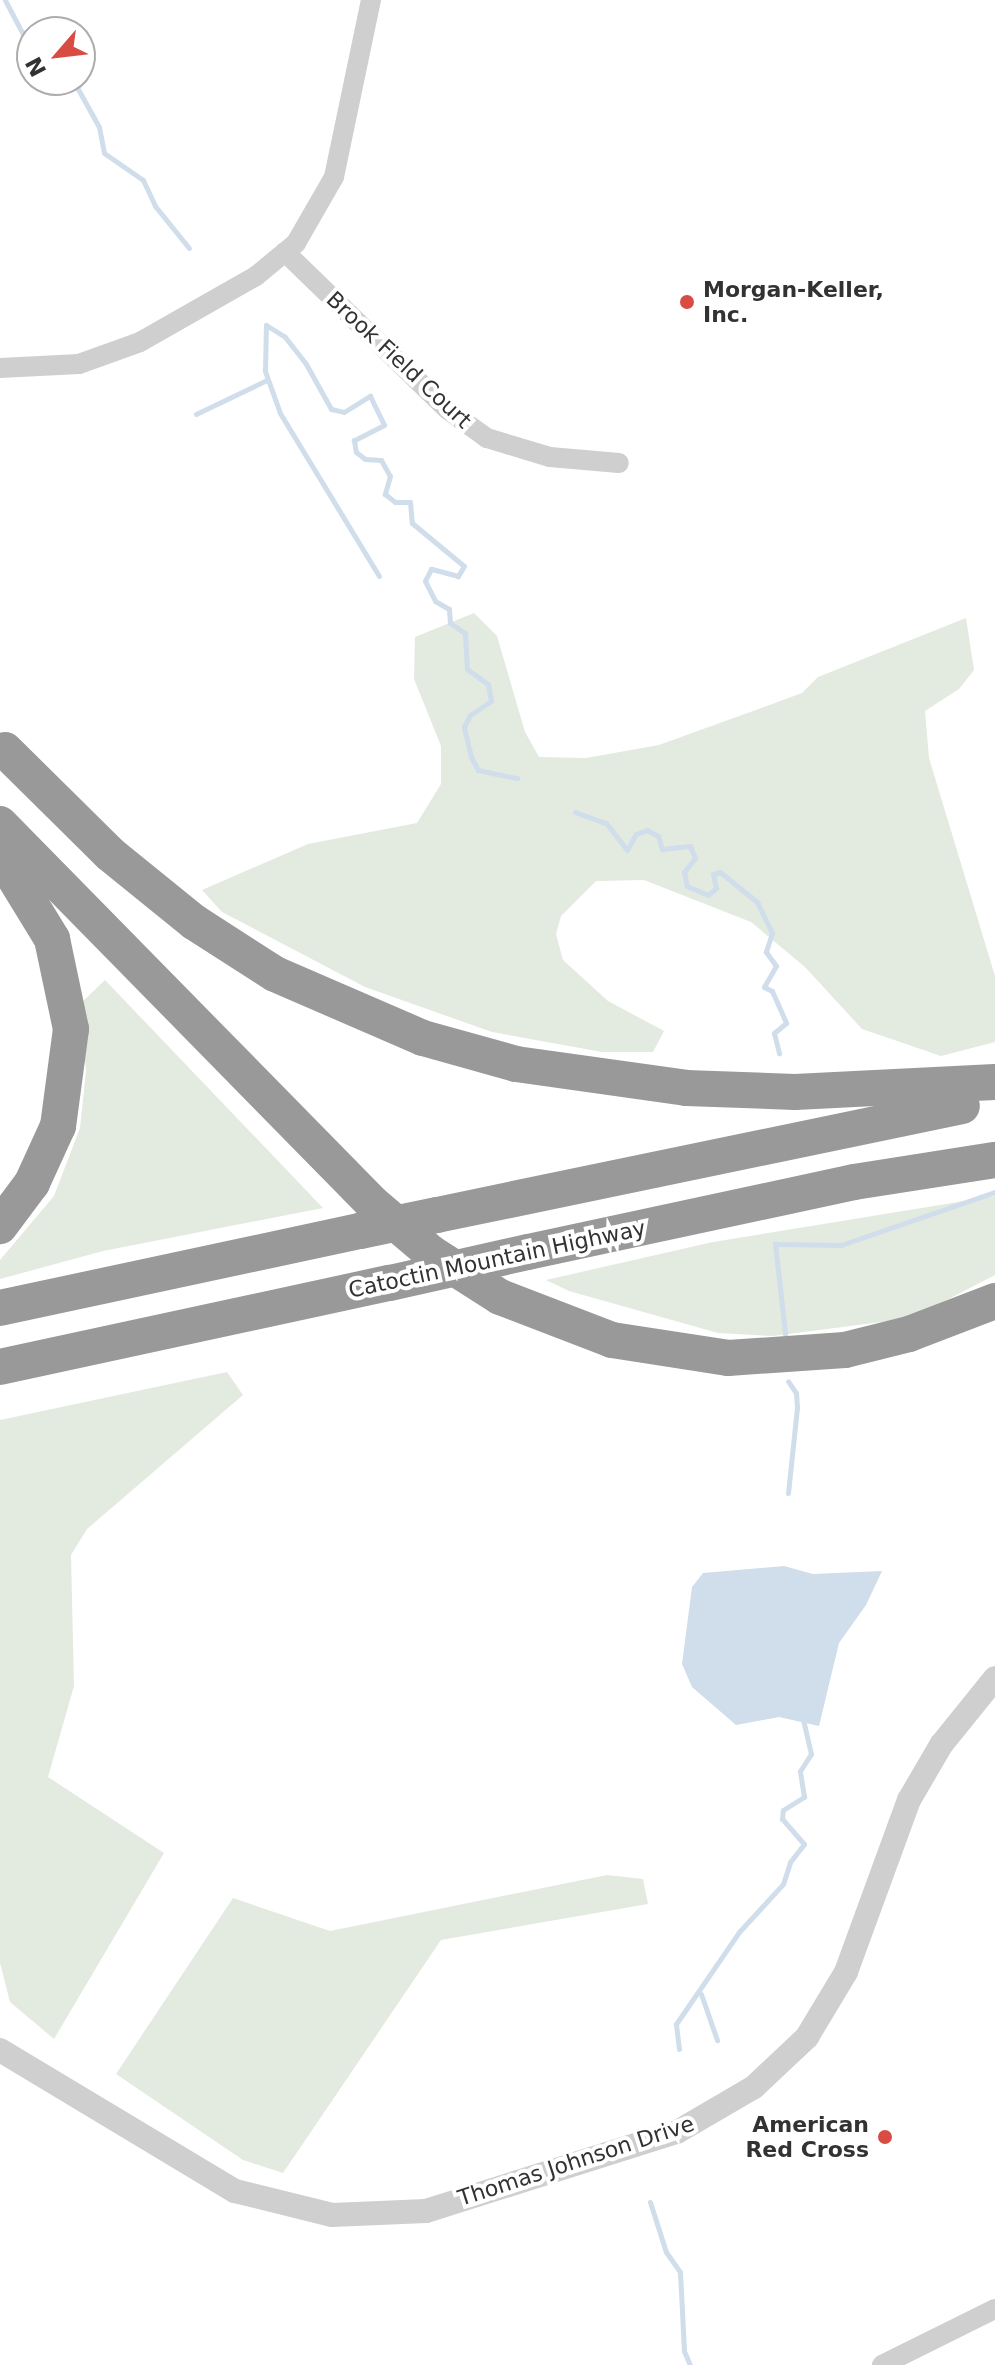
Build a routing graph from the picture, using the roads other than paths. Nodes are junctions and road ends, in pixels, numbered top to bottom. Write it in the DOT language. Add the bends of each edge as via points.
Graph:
graph roads {
  1 [pos="371,0"];
  2 [pos="285,252"];
  3 [pos="0,368"];
  4 [pos="619,463"];
  5 [pos="5,750"];
  6 [pos="0,824"];
  7 [pos="0,854"];
  8 [pos="995,1082"];
  9 [pos="995,1101"];
  10 [pos="995,1160"];
  11 [pos="0,1226"];
  12 [pos="995,1301"];
  13 [pos="0,1308"];
  14 [pos="0,1367"];
  15 [pos="995,1678"];
  16 [pos="0,2050"];
  17 [pos="995,2309"];
  18 [pos="882,2365"];
  1 -- 2 [label="street" via="334,177 325,200"];
  2 -- 3 [label="street" via="217,301 107,356 60,367"];
  2 -- 4 [label="street, Brook Field Court" via="448,410 487,438 550,457"];
  5 -- 8 [label="highway" via="110,854 194,922 298,985 423,1038 516,1064 686,1088 821,1091"];
  6 -- 12 [label="highway" via="372,1203 431,1253 500,1297 612,1340 728,1358 857,1347 930,1327"];
  7 -- 11 [label="highway" via="52,939 71,1029 58,1126 32,1183"];
  9 -- 13 [label="highway, bridge" via="760,1144"];
  10 -- 14 [label="highway, Catoctin Mountain Highway, bridge" via="854,1182"];
  15 -- 16 [label="street, Thomas Johnson Drive" via="961,1717 916,1787 846,1972 807,2037 754,2087 677,2132 426,2211 332,2215 281,2207 235,2191"];
  17 -- 18 [label="street"];
}
